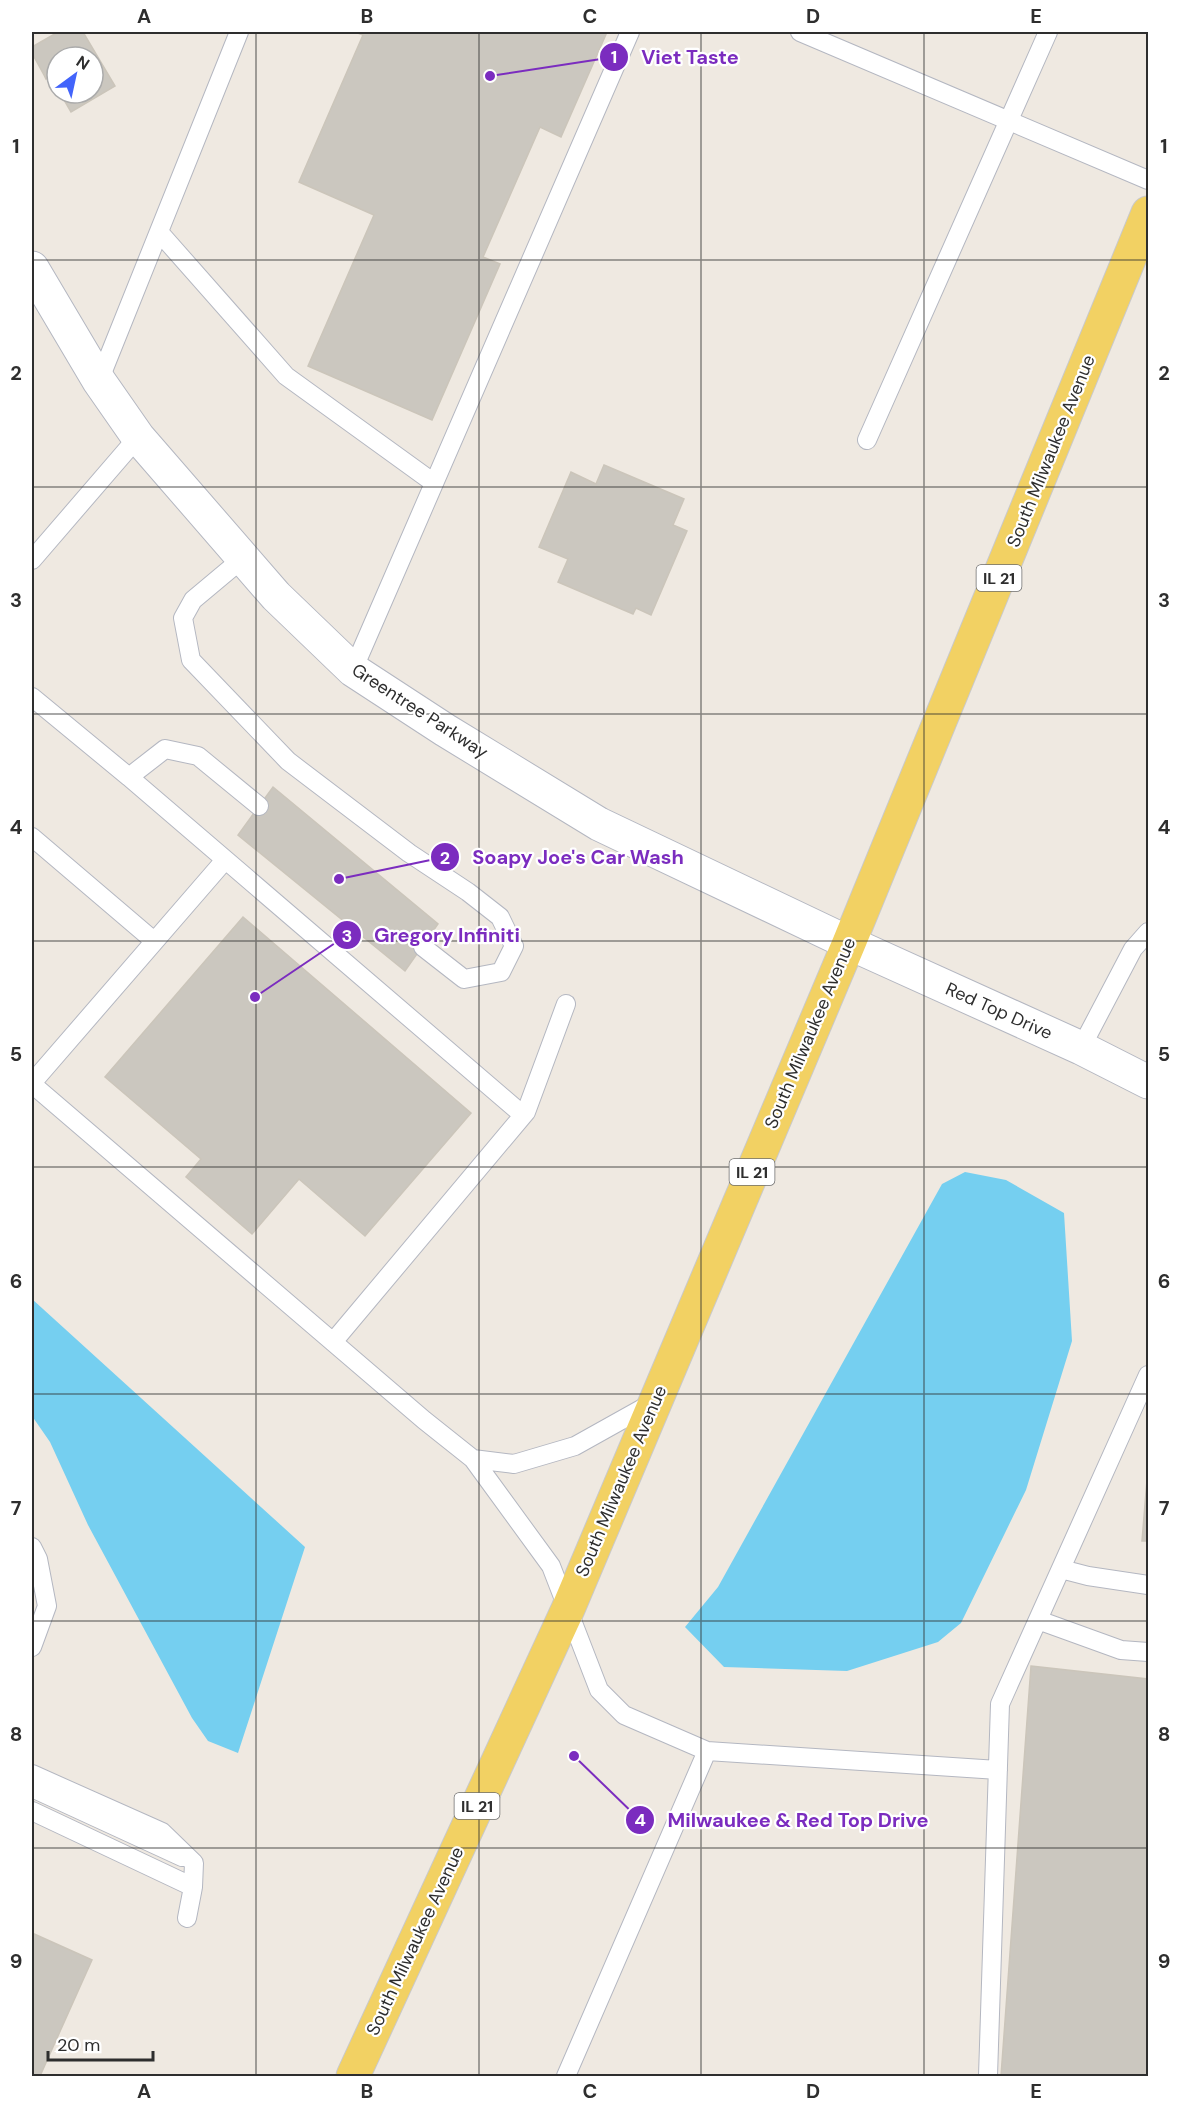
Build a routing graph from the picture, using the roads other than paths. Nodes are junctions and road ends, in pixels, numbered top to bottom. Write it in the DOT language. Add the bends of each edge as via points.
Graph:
graph roads {
  1 [pos="239,32"];
  2 [pos="630,32"];
  3 [pos="800,32"];
  4 [pos="1048,32"];
  5 [pos="1009,120"];
  6 [pos="1149,180"];
  7 [pos="1149,213"];
  8 [pos="159,232"];
  9 [pos="32,268"];
  10 [pos="99,381"];
  11 [pos="138,437"];
  12 [pos="867,440"];
  13 [pos="434,483"];
  14 [pos="242,559"];
  15 [pos="32,560"];
  16 [pos="353,670"];
  17 [pos="32,697"];
  18 [pos="129,777"];
  19 [pos="259,806"];
  20 [pos="32,837"];
  21 [pos="225,860"];
  22 [pos="1149,932"];
  23 [pos="154,941"];
  24 [pos="849,943"];
  25 [pos="423,946"];
  26 [pos="566,1004"];
  27 [pos="1081,1048"];
  28 [pos="1149,1082"];
  29 [pos="32,1083"];
  30 [pos="523,1115"];
  31 [pos="333,1342"];
  32 [pos="1149,1375"];
  33 [pos="655,1401"];
  34 [pos="473,1459"];
  35 [pos="32,1547"];
  36 [pos="1061,1569"];
  37 [pos="1149,1585"];
  38 [pos="568,1609"];
  39 [pos="1038,1620"];
  40 [pos="32,1647"];
  41 [pos="1149,1652"];
  42 [pos="707,1751"];
  43 [pos="998,1770"];
  44 [pos="32,1774"];
  45 [pos="32,1788"];
  46 [pos="32,1811"];
  47 [pos="194,1863"];
  48 [pos="193,1887"];
  49 [pos="187,1918"];
  50 [pos="353,2076"];
  51 [pos="566,2076"];
  52 [pos="988,2076"];
  1 -- 8 [label="lane"];
  2 -- 13 [label="lane"];
  3 -- 5 [label="lane"];
  4 -- 5 [label="lane"];
  5 -- 6 [label="lane"];
  5 -- 12 [label="lane"];
  7 -- 24 [label="main road, South Milwaukee Avenue / IL 21"];
  8 -- 10 [label="lane"];
  8 -- 13 [label="lane" via="286,376"];
  9 -- 10 [label="street, Greentree Parkway"];
  10 -- 11 [label="street, Greentree Parkway"];
  11 -- 14 [label="street, Greentree Parkway"];
  11 -- 15 [label="lane"];
  13 -- 16 [label="lane"];
  14 -- 16 [label="street, Greentree Parkway"];
  14 -- 25 [label="lane" via="193,600 183,618 191,660 288,762 500,917 514,946 501,972 464,980"];
  16 -- 24 [label="street, Greentree Parkway" via="599,824"];
  17 -- 18 [label="lane"];
  18 -- 19 [label="lane" via="165,749 198,756"];
  18 -- 21 [label="lane"];
  20 -- 23 [label="lane"];
  21 -- 23 [label="lane"];
  21 -- 30 [label="lane"];
  22 -- 27 [label="lane" via="1133,949"];
  23 -- 29 [label="lane"];
  24 -- 27 [label="street, Red Top Drive"];
  24 -- 33 [label="main road, South Milwaukee Avenue / IL 21"];
  26 -- 30 [label="lane"];
  27 -- 28 [label="street, Red Top Drive"];
  29 -- 31 [label="lane"];
  30 -- 31 [label="lane"];
  31 -- 34 [label="lane"];
  32 -- 36 [label="lane"];
  33 -- 34 [label="lane" via="575,1446 514,1464"];
  33 -- 38 [label="main road, South Milwaukee Avenue / IL 21"];
  34 -- 38 [label="lane" via="550,1566"];
  35 -- 40 [label="lane" via="47,1606"];
  36 -- 37 [label="lane"];
  36 -- 39 [label="lane"];
  38 -- 42 [label="lane" via="599,1689 624,1715"];
  38 -- 50 [label="main road, South Milwaukee Avenue / IL 21"];
  39 -- 41 [label="lane" via="1121,1650"];
  39 -- 43 [label="lane" via="1000,1704"];
  42 -- 43 [label="lane"];
  42 -- 51 [label="lane"];
  43 -- 52 [label="lane"];
  44 -- 47 [label="lane" via="162,1832"];
  45 -- 47 [label="lane"];
  46 -- 48 [label="lane"];
  47 -- 48 [label="lane"];
  48 -- 49 [label="lane"];
}
